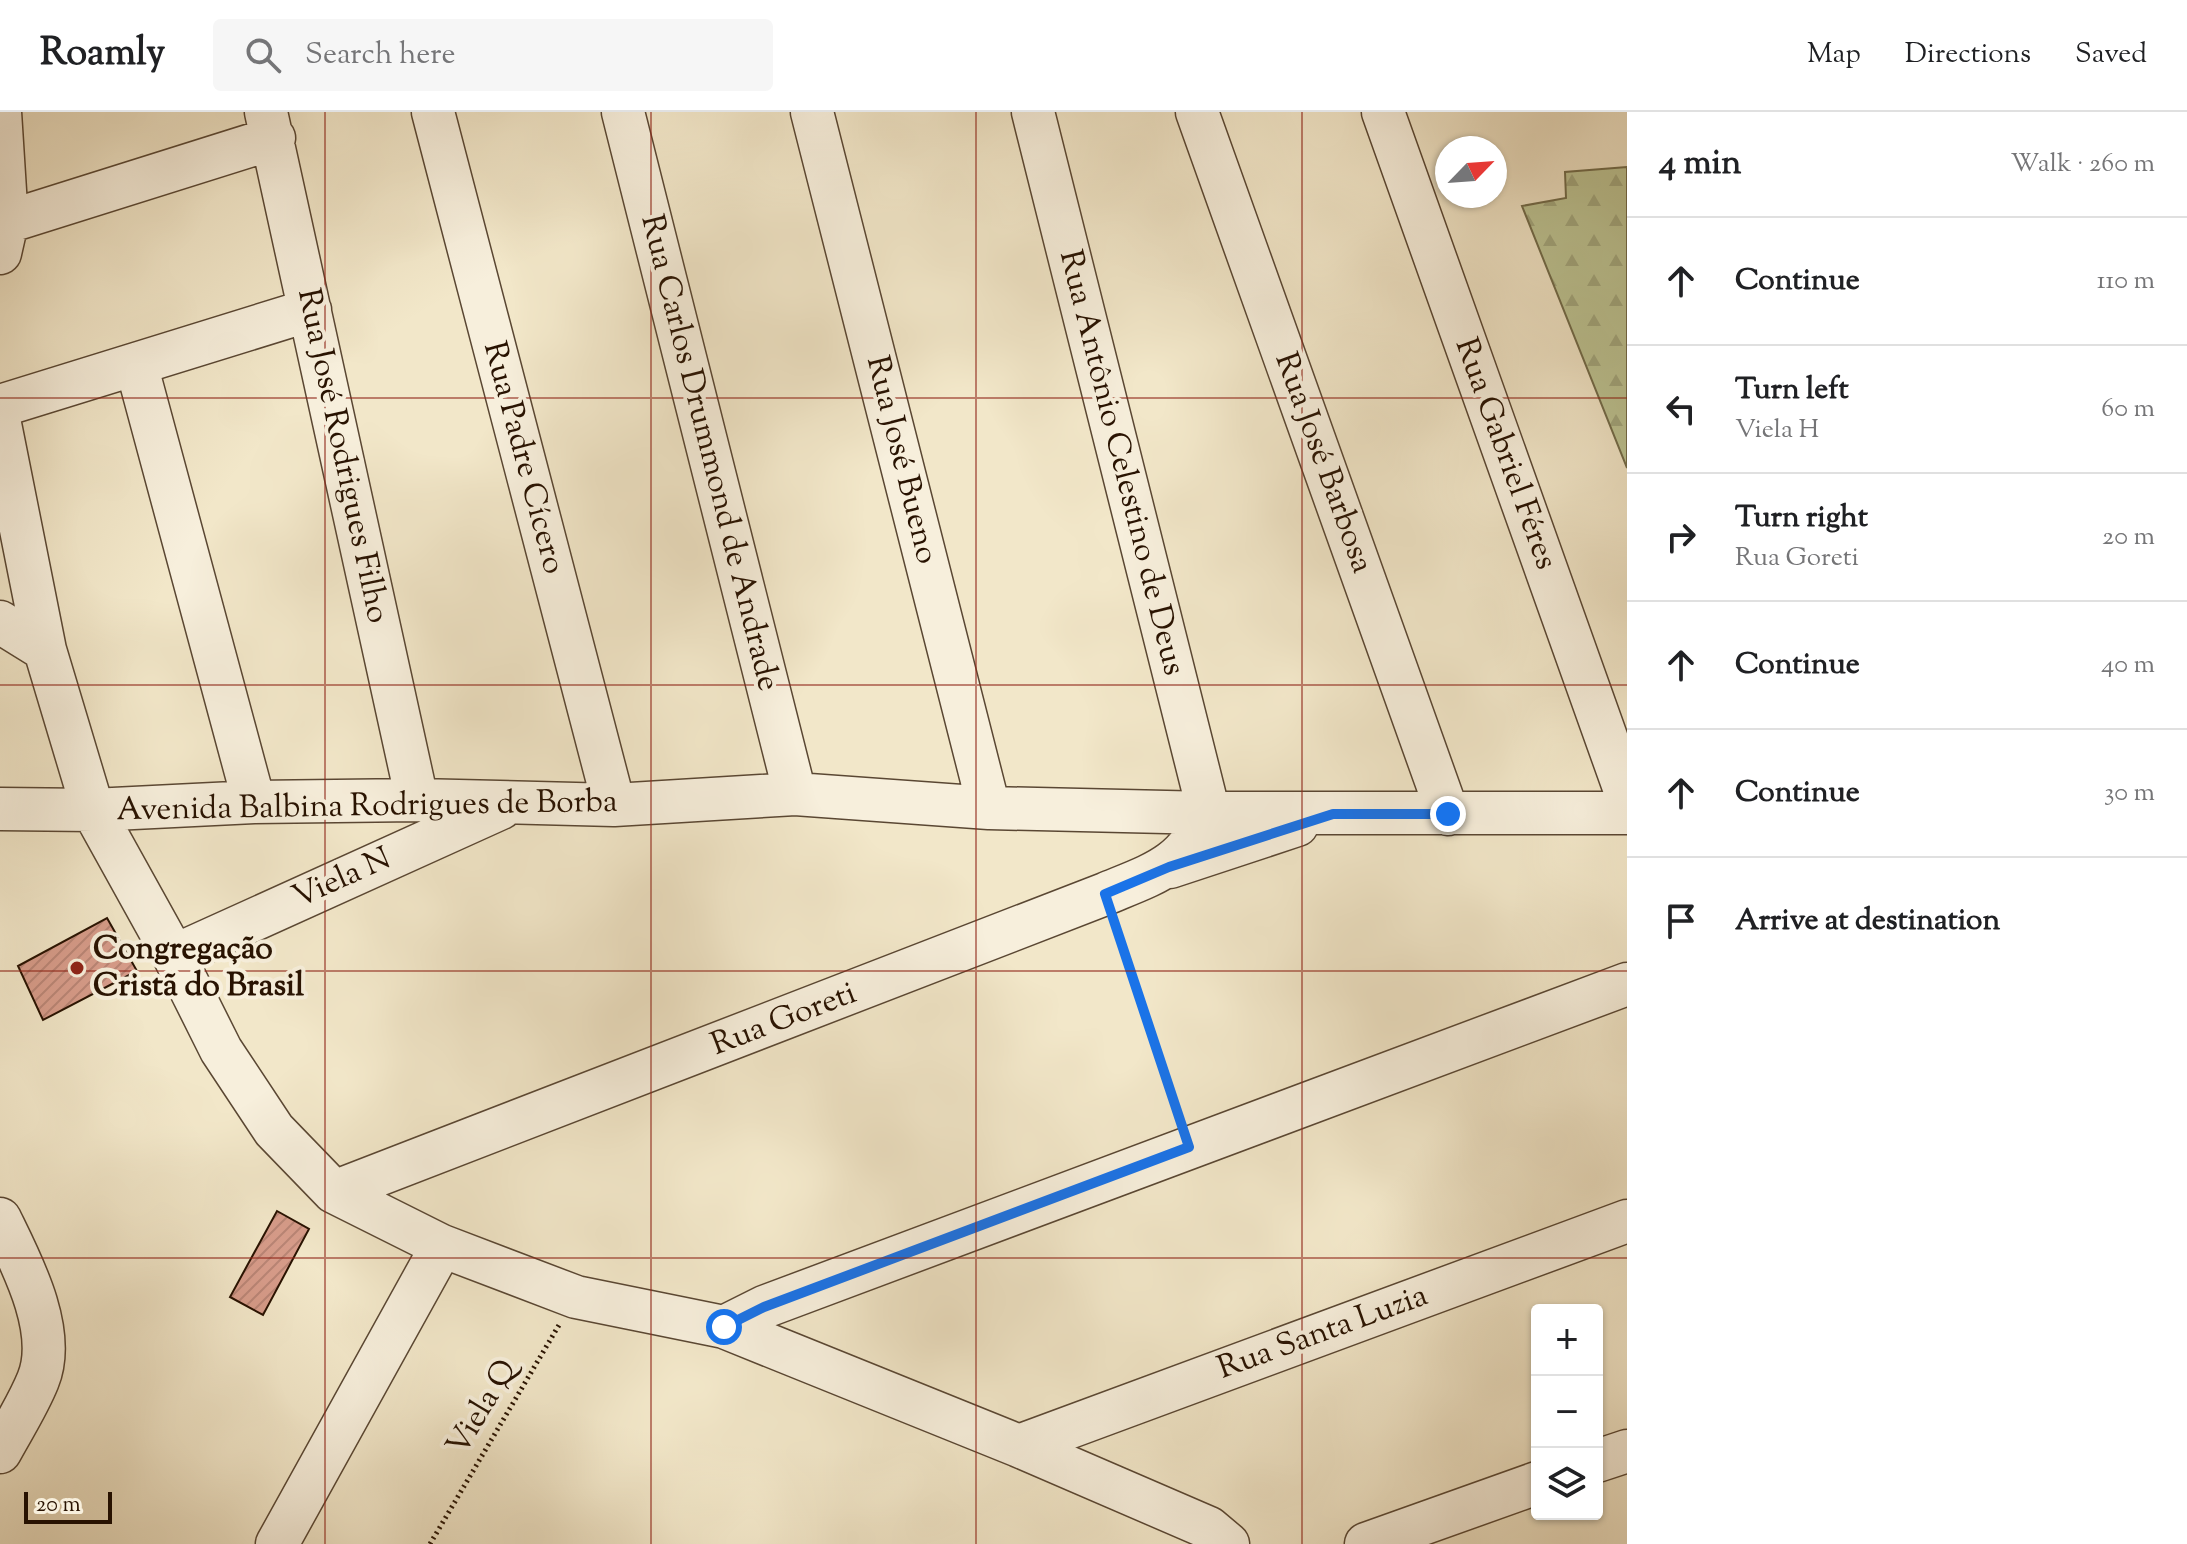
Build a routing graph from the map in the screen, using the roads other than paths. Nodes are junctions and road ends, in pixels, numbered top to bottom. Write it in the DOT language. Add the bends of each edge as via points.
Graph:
graph roads {
  1 [pos="0,112"];
  2 [pos="433,112"];
  3 [pos="623,112"];
  4 [pos="812,112"];
  5 [pos="1033,112"];
  6 [pos="1197,112"];
  7 [pos="1383,112"];
  8 [pos="270,125"];
  9 [pos="3,237"];
  10 [pos="310,310"];
  11 [pos="136,364"];
  12 [pos="0,406"];
  13 [pos="0,424"];
  14 [pos="0,622"];
  15 [pos="45,650"];
  16 [pos="795,794"];
  17 [pos="1627,796"];
  18 [pos="417,800"];
  19 [pos="254,802"];
  20 [pos="510,804"];
  21 [pos="614,805"];
  22 [pos="989,808"];
  23 [pos="0,809"];
  24 [pos="93,810"];
  25 [pos="1209,813"];
  26 [pos="1627,813"];
  27 [pos="1333,814"];
  28 [pos="1448,814"];
  29 [pos="1169,867"];
  30 [pos="174,956"];
  31 [pos="1627,984"];
  32 [pos="334,1192"];
  33 [pos="0,1219"];
  34 [pos="1627,1221"];
  35 [pos="442,1246"];
  36 [pos="724,1327"];
  37 [pos="1019,1446"];
  38 [pos="1627,1451"];
  39 [pos="0,1452"];
  40 [pos="1603,1459"];
  41 [pos="1531,1485"];
  42 [pos="277,1544"];
  43 [pos="1228,1544"];
  44 [pos="1366,1544"];
  1 -- 9 [label="street"];
  2 -- 21 [label="street, Rua Padre Cícero"];
  3 -- 16 [label="street, Rua Carlos Drummond de Andrade"];
  4 -- 22 [label="street, Rua José Bueno"];
  5 -- 25 [label="street, Rua Antônio Celestino de Deus"];
  6 -- 28 [label="street, Rua José Barbosa"];
  7 -- 17 [label="street, Rua Gabriel Féres"];
  8 -- 9 [label="street"];
  8 -- 10 [label="street, Rua José Rodrigues Filho"];
  10 -- 11 [label="street"];
  10 -- 18 [label="street, Rua José Rodrigues Filho"];
  11 -- 12 [label="street"];
  11 -- 19 [label="street"];
  13 -- 15 [label="street"];
  14 -- 15 [label="street"];
  15 -- 24 [label="street"];
  16 -- 21 [label="street, Avenida Balbina Rodrigues de Borba"];
  16 -- 22 [label="street, Avenida Balbina Rodrigues de Borba"];
  18 -- 19 [label="street, Avenida Balbina Rodrigues de Borba"];
  18 -- 20 [label="street, Avenida Balbina Rodrigues de Borba"];
  19 -- 24 [label="street, Avenida Balbina Rodrigues de Borba"];
  20 -- 21 [label="street, Avenida Balbina Rodrigues de Borba"];
  20 -- 30 [label="street, Viela N"];
  22 -- 25 [label="street, Avenida Balbina Rodrigues de Borba"];
  23 -- 24 [label="street"];
  24 -- 30 [label="street, Avenida Balbina Rodrigues de Borba"];
  25 -- 27 [label="street, Avenida Balbina Rodrigues de Borba"];
  25 -- 29 [label="street, Rua Goreti" via="1197,839"];
  26 -- 28 [label="street, Avenida Balbina Rodrigues de Borba"];
  27 -- 28 [label="street, Avenida Balbina Rodrigues de Borba"];
  27 -- 29 [label="street"];
  29 -- 32 [label="street, Rua Goreti"];
  30 -- 32 [label="street, Avenida Balbina Rodrigues de Borba" via="221,1050 274,1130"];
  31 -- 36 [label="street" via="764,1307"];
  32 -- 35 [label="street, Avenida Balbina Rodrigues de Borba"];
  33 -- 39 [label="street" via="30,1282 43,1327 40,1377"];
  34 -- 37 [label="street, Rua Santa Luzia"];
  35 -- 36 [label="street, Avenida Balbina Rodrigues de Borba" via="576,1297"];
  35 -- 42 [label="street"];
  36 -- 37 [label="street, Avenida Balbina Rodrigues de Borba"];
  37 -- 43 [label="street, Avenida Balbina Rodrigues de Borba" via="1209,1528"];
  38 -- 40 [label="street"];
  41 -- 44 [label="street"];
}
